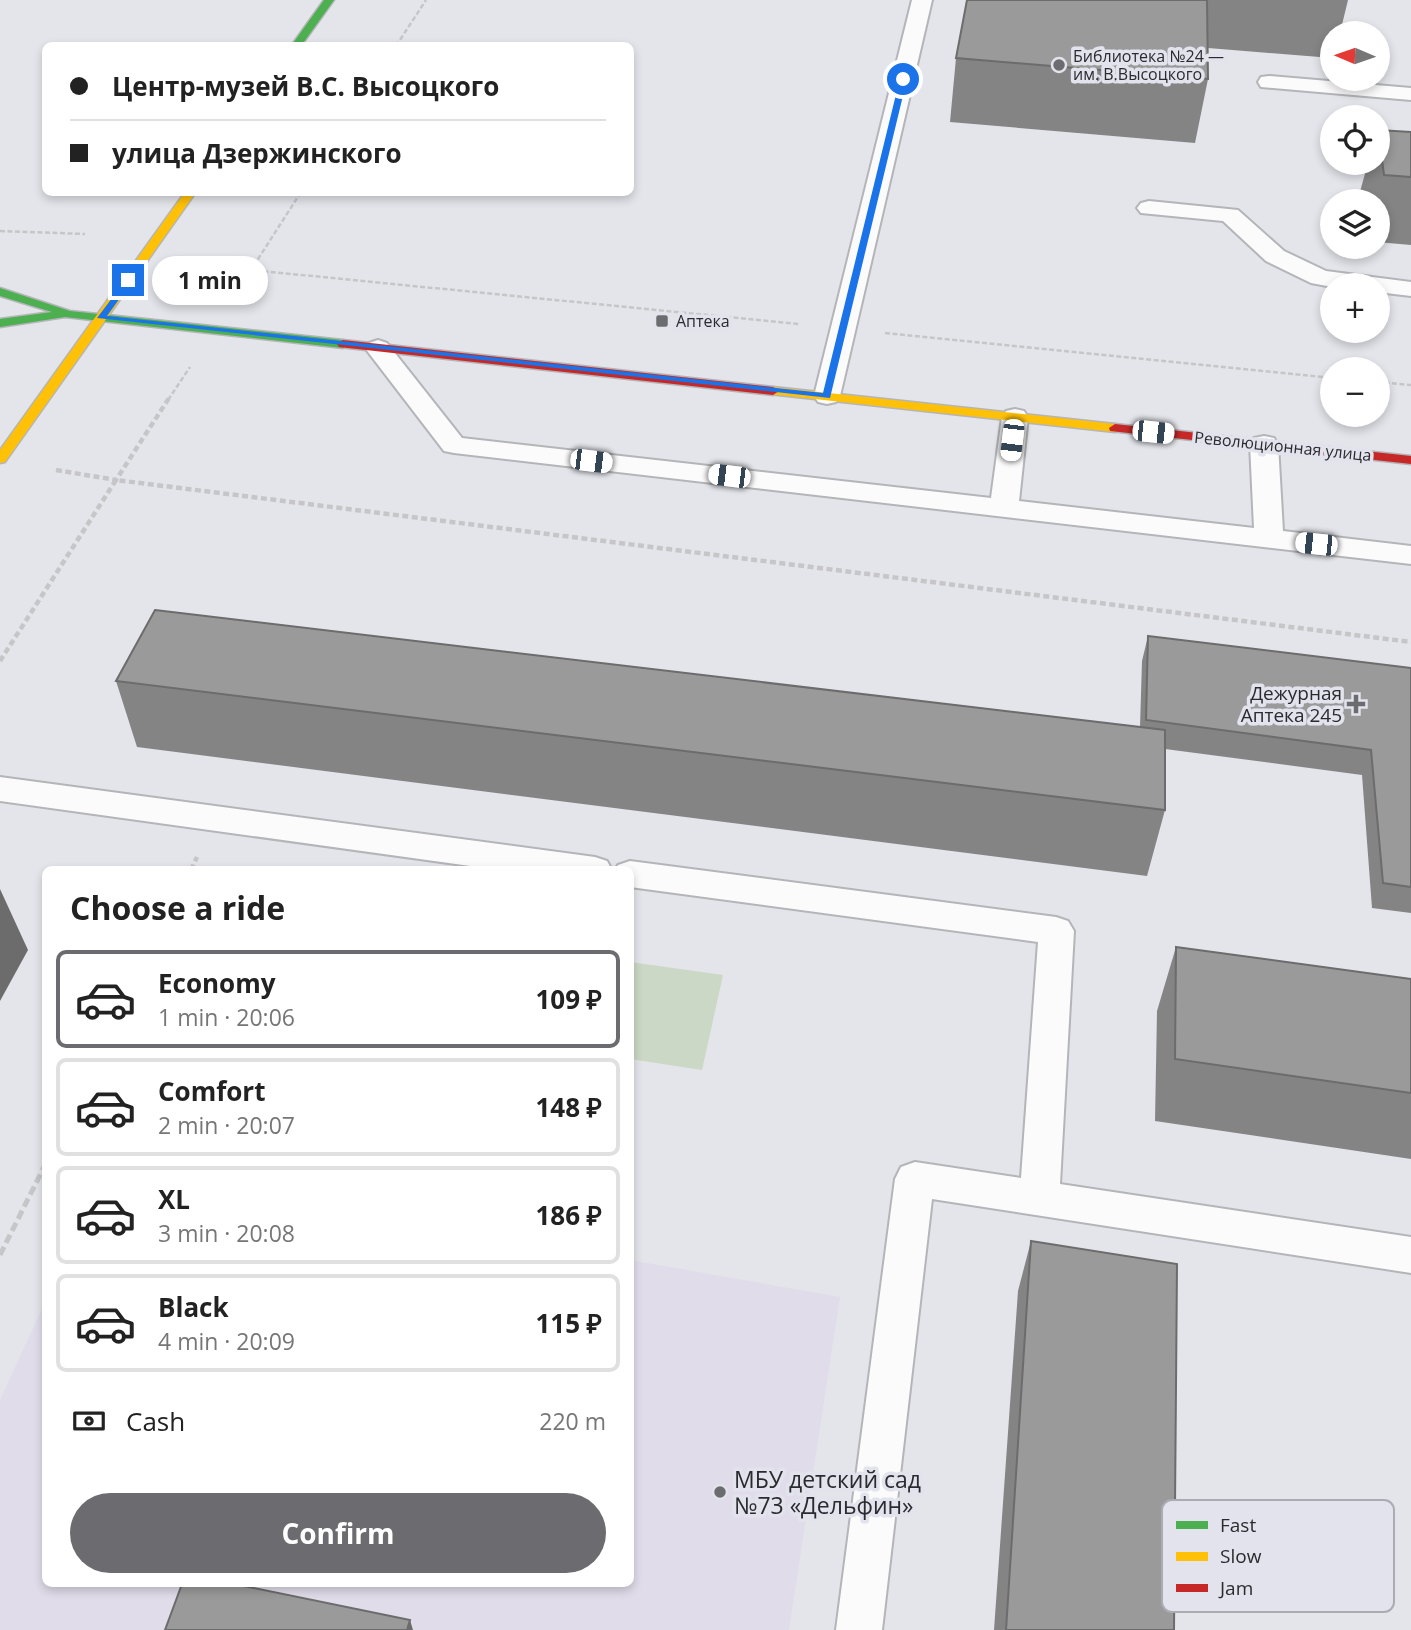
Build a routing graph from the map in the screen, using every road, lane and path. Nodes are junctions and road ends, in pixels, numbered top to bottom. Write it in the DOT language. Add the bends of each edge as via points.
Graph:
graph roads {
  1 [pos="329,0"];
  2 [pos="426,0"];
  3 [pos="922,0"];
  4 [pos="299,42"];
  5 [pos="399,42"];
  6 [pos="1269,82"];
  7 [pos="1411,94"];
  8 [pos="188,196"];
  9 [pos="298,196"];
  10 [pos="1149,208"];
  11 [pos="0,231"];
  12 [pos="85,234"];
  13 [pos="1411,289"];
  14 [pos="0,292"];
  15 [pos="69,314"];
  16 [pos="101,318"];
  17 [pos="0,323"];
  18 [pos="842,329"];
  19 [pos="214,330"];
  20 [pos="378,348"];
  21 [pos="1320,377"];
  22 [pos="1390,384"];
  23 [pos="1411,386"];
  24 [pos="827,396"];
  25 [pos="1015,417"];
  26 [pos="1264,444"];
  27 [pos="0,459"];
  28 [pos="1411,460"];
  29 [pos="57,470"];
  30 [pos="116,480"];
  31 [pos="1003,508"];
  32 [pos="1269,539"];
  33 [pos="1411,555"];
  34 [pos="1411,642"];
  35 [pos="0,661"];
  36 [pos="0,789"];
  37 [pos="566,866"];
  38 [pos="634,875"];
  39 [pos="42,1171"];
  40 [pos="1039,1198"];
  41 [pos="0,1255"];
  42 [pos="1411,1255"];
  43 [pos="859,1630"];
  1 -- 4 [label="main road"];
  2 -- 5 [label="path"];
  3 -- 18 [label="lane"];
  6 -- 7 [label="lane"];
  8 -- 16 [label="main road"];
  9 -- 18 [label="path" via="251,270"];
  10 -- 13 [label="lane" via="1230,215 1275,256 1320,278"];
  11 -- 12 [label="path"];
  14 -- 15 [label="main road"];
  15 -- 16 [label="main road, Революционная улица"];
  15 -- 17 [label="main road"];
  16 -- 19 [label="main road, Революционная улица"];
  16 -- 27 [label="main road"];
  18 -- 21 [label="path"];
  18 -- 24 [label="lane"];
  19 -- 20 [label="main road, Революционная улица"];
  19 -- 30 [label="path"];
  20 -- 24 [label="main road, Революционная улица"];
  20 -- 31 [label="lane" via="454,445"];
  22 -- 23 [label="path"];
  24 -- 25 [label="main road, Революционная улица"];
  25 -- 26 [label="main road, Революционная улица"];
  25 -- 31 [label="lane"];
  26 -- 28 [label="main road, Революционная улица"];
  26 -- 32 [label="lane"];
  29 -- 30 [label="path"];
  30 -- 34 [label="path"];
  30 -- 35 [label="path"];
  31 -- 32 [label="lane"];
  32 -- 33 [label="lane"];
  36 -- 37 [label="lane"];
  38 -- 40 [label="lane" via="1056,931"];
  39 -- 41 [label="path"];
  40 -- 42 [label="lane"];
  40 -- 43 [label="lane" via="915,1179"];
}
